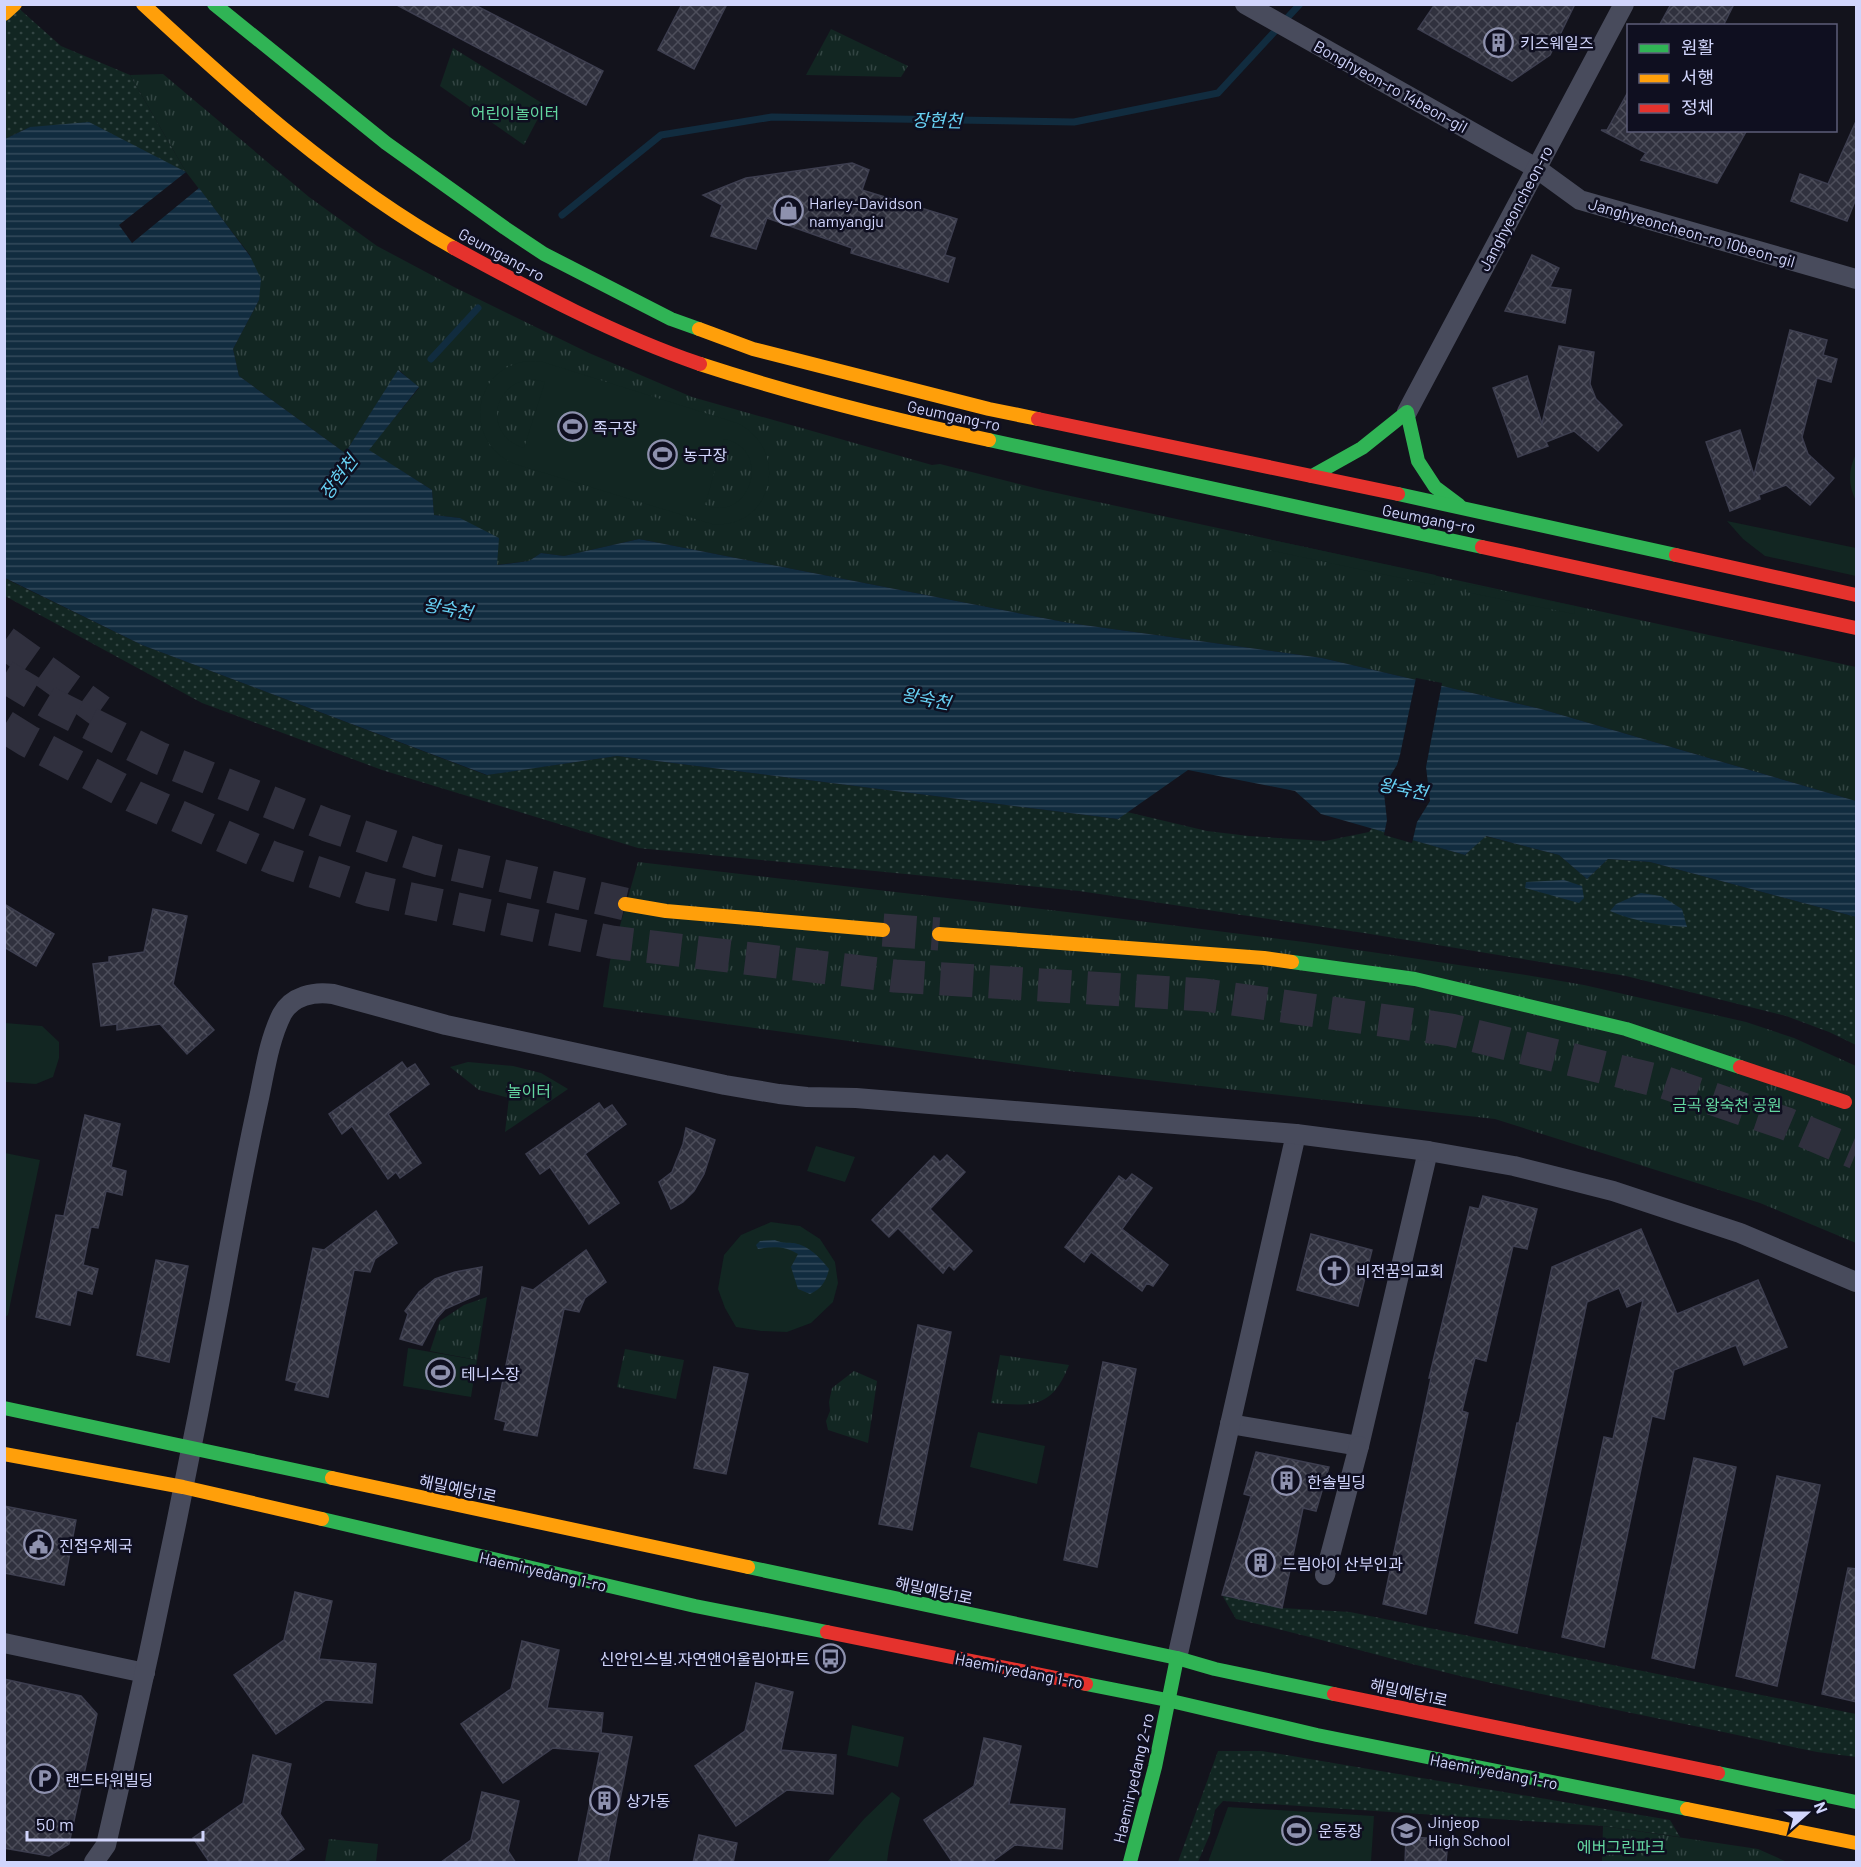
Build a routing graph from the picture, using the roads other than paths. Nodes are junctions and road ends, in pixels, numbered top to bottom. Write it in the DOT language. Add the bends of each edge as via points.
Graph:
graph roads {
  1 [pos="15,4"];
  2 [pos="143,4"];
  3 [pos="214,4"];
  4 [pos="1245,4"];
  5 [pos="1624,4"];
  6 [pos="4,14"];
  7 [pos="1536,168"];
  8 [pos="1857,279"];
  9 [pos="1407,412"];
  10 [pos="1312,476"];
  11 [pos="1463,508"];
  12 [pos="1857,595"];
  13 [pos="1857,628"];
  14 [pos="625,904"];
  15 [pos="883,930"];
  16 [pos="939,934"];
  17 [pos="1845,1102"];
  18 [pos="1296,1134"];
  19 [pos="1428,1151"];
  20 [pos="1857,1282"];
  21 [pos="4,1408"];
  22 [pos="1230,1424"];
  23 [pos="1359,1446"];
  24 [pos="192,1448"];
  25 [pos="4,1454"];
  26 [pos="183,1487"];
  27 [pos="1325,1575"];
  28 [pos="4,1643"];
  29 [pos="1177,1658"];
  30 [pos="145,1673"];
  31 [pos="1167,1700"];
  32 [pos="1857,1802"];
  33 [pos="1857,1843"];
  34 [pos="107,1854"];
  35 [pos="94,1863"];
  36 [pos="1130,1863"];
  1 -- 6 [label="main road"];
  2 -- 13 [label="main road, Geumgang-ro" via="297,140 396,213 483,264 669,353 884,417"];
  3 -- 10 [label="main road, Geumgang-ro" via="386,143 505,228 552,259 671,319 753,349 989,409"];
  4 -- 7 [label="street, Bonghyeon-ro 14beon-gil"];
  5 -- 7 [label="street, Janghyeoncheon-ro"];
  7 -- 8 [label="street, Janghyeoncheon-ro 10beon-gil" via="1580,200"];
  7 -- 9 [label="street, Janghyeoncheon-ro"];
  9 -- 10 [label="main road" via="1370,444"];
  9 -- 11 [label="main road" via="1418,461 1435,487"];
  10 -- 11 [label="main road, Geumgang-ro"];
  11 -- 12 [label="main road, Geumgang-ro"];
  14 -- 15 [label="main road"];
  16 -- 17 [label="main road" via="1264,958 1415,979 1626,1029"];
  18 -- 19 [label="street"];
  18 -- 22 [label="street"];
  18 -- 24 [label="street" via="779,1094 490,1035 318,992 292,1003 273,1037 247,1149"];
  19 -- 20 [label="street" via="1514,1166 1613,1191 1740,1233"];
  19 -- 23 [label="street"];
  21 -- 24 [label="main road, 해밀예당1로"];
  22 -- 23 [label="street"];
  22 -- 29 [label="street"];
  23 -- 27 [label="street"];
  24 -- 26 [label="street"];
  24 -- 29 [label="main road, 해밀예당1로"];
  25 -- 26 [label="main road, Haemiryedang 1-ro"];
  26 -- 30 [label="street"];
  26 -- 31 [label="main road, Haemiryedang 1-ro" via="695,1606"];
  28 -- 30 [label="street"];
  29 -- 31 [label="main road, Haemiryedang 2-ro"];
  29 -- 32 [label="main road, 해밀예당1로"];
  30 -- 34 [label="street"];
  31 -- 33 [label="main road, Haemiryedang 1-ro" via="1429,1758"];
  31 -- 36 [label="main road, Haemiryedang 2-ro" via="1155,1767"];
  34 -- 35 [label="street"];
}
